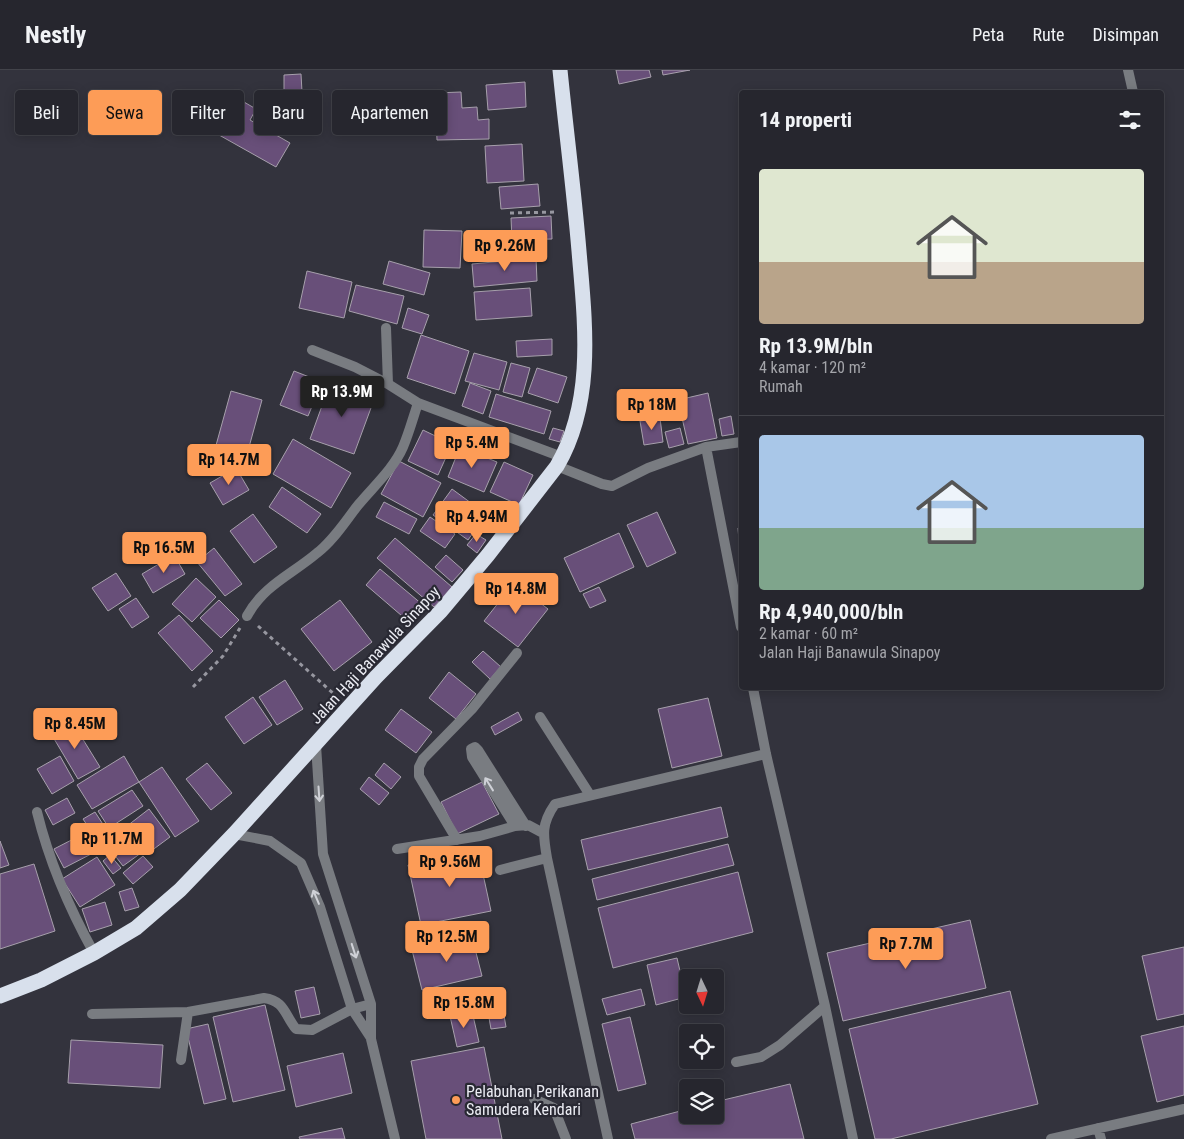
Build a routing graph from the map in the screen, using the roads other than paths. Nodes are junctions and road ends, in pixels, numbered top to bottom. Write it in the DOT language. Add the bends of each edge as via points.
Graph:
graph roads {
  1 [pos="560,70"];
  2 [pos="1128,70"];
  3 [pos="1133,90"];
  4 [pos="386,328"];
  5 [pos="312,350"];
  6 [pos="388,384"];
  7 [pos="418,403"];
  8 [pos="739,442"];
  9 [pos="706,447"];
  10 [pos="559,462"];
  11 [pos="247,616"];
  12 [pos="739,617"];
  13 [pos="517,653"];
  14 [pos="753,690"];
  15 [pos="540,717"];
  16 [pos="316,745"];
  17 [pos="766,754"];
  18 [pos="590,795"];
  19 [pos="503,798"];
  20 [pos="37,812"];
  21 [pos="520,826"];
  22 [pos="543,833"];
  23 [pos="234,834"];
  24 [pos="457,840"];
  25 [pos="397,849"];
  26 [pos="547,858"];
  27 [pos="500,870"];
  28 [pos="94,953"];
  29 [pos="0,996"];
  30 [pos="371,1004"];
  31 [pos="825,1006"];
  32 [pos="352,1009"];
  33 [pos="188,1012"];
  34 [pos="92,1014"];
  35 [pos="371,1039"];
  36 [pos="181,1060"];
  37 [pos="736,1062"];
  38 [pos="534,1099"];
  39 [pos="1184,1109"];
  40 [pos="1098,1128"];
  41 [pos="394,1139"];
  42 [pos="566,1139"];
  43 [pos="608,1139"];
  44 [pos="853,1139"];
  45 [pos="1050,1139"];
  46 [pos="1101,1139"];
  1 -- 10 [label="highway, Jalan Haji Banawula Sinapoy" via="576,212 586,354 580,409"];
  2 -- 3 [label="street"];
  4 -- 6 [label="street"];
  5 -- 6 [label="street"];
  6 -- 7 [label="street"];
  7 -- 10 [label="street"];
  7 -- 11 [label="street" via="403,448 394,462 318,553 266,590"];
  8 -- 9 [label="street"];
  9 -- 10 [label="street" via="648,468 612,486"];
  9 -- 12 [label="street"];
  10 -- 16 [label="highway, Jalan Haji Banawula Sinapoy" via="441,611"];
  13 -- 24 [label="street" via="472,709 432,748 419,767 419,776"];
  14 -- 17 [label="street"];
  15 -- 18 [label="street"];
  16 -- 23 [label="highway, Jalan Haji Banawula Sinapoy"];
  16 -- 30 [label="street, one-way" via="324,854"];
  17 -- 18 [label="street"];
  17 -- 31 [label="street"];
  18 -- 22 [label="street" via="555,804 547,816"];
  19 -- 21 [label="street"];
  20 -- 28 [label="street" via="67,902"];
  21 -- 22 [label="street" via="528,825"];
  21 -- 24 [label="street"];
  22 -- 26 [label="street"];
  23 -- 28 [label="highway, Jalan Haji Banawula Sinapoy" via="180,890 136,928"];
  32 -- 23 [label="street, one-way" via="320,907 301,863 270,841"];
  24 -- 25 [label="street"];
  26 -- 27 [label="street"];
  26 -- 43 [label="street"];
  28 -- 29 [label="highway, Jalan Haji Banawula Sinapoy" via="41,980"];
  30 -- 32 [label="street"];
  30 -- 35 [label="street"];
  31 -- 37 [label="street" via="768,1053"];
  31 -- 44 [label="street"];
  32 -- 33 [label="street" via="312,1030 296,1029 280,1004 264,998"];
  32 -- 35 [label="street"];
  33 -- 34 [label="street"];
  33 -- 36 [label="street"];
  35 -- 41 [label="street"];
  38 -- 42 [label="street" via="554,1108"];
  39 -- 40 [label="street"];
  40 -- 45 [label="street"];
  40 -- 46 [label="street"];
}
